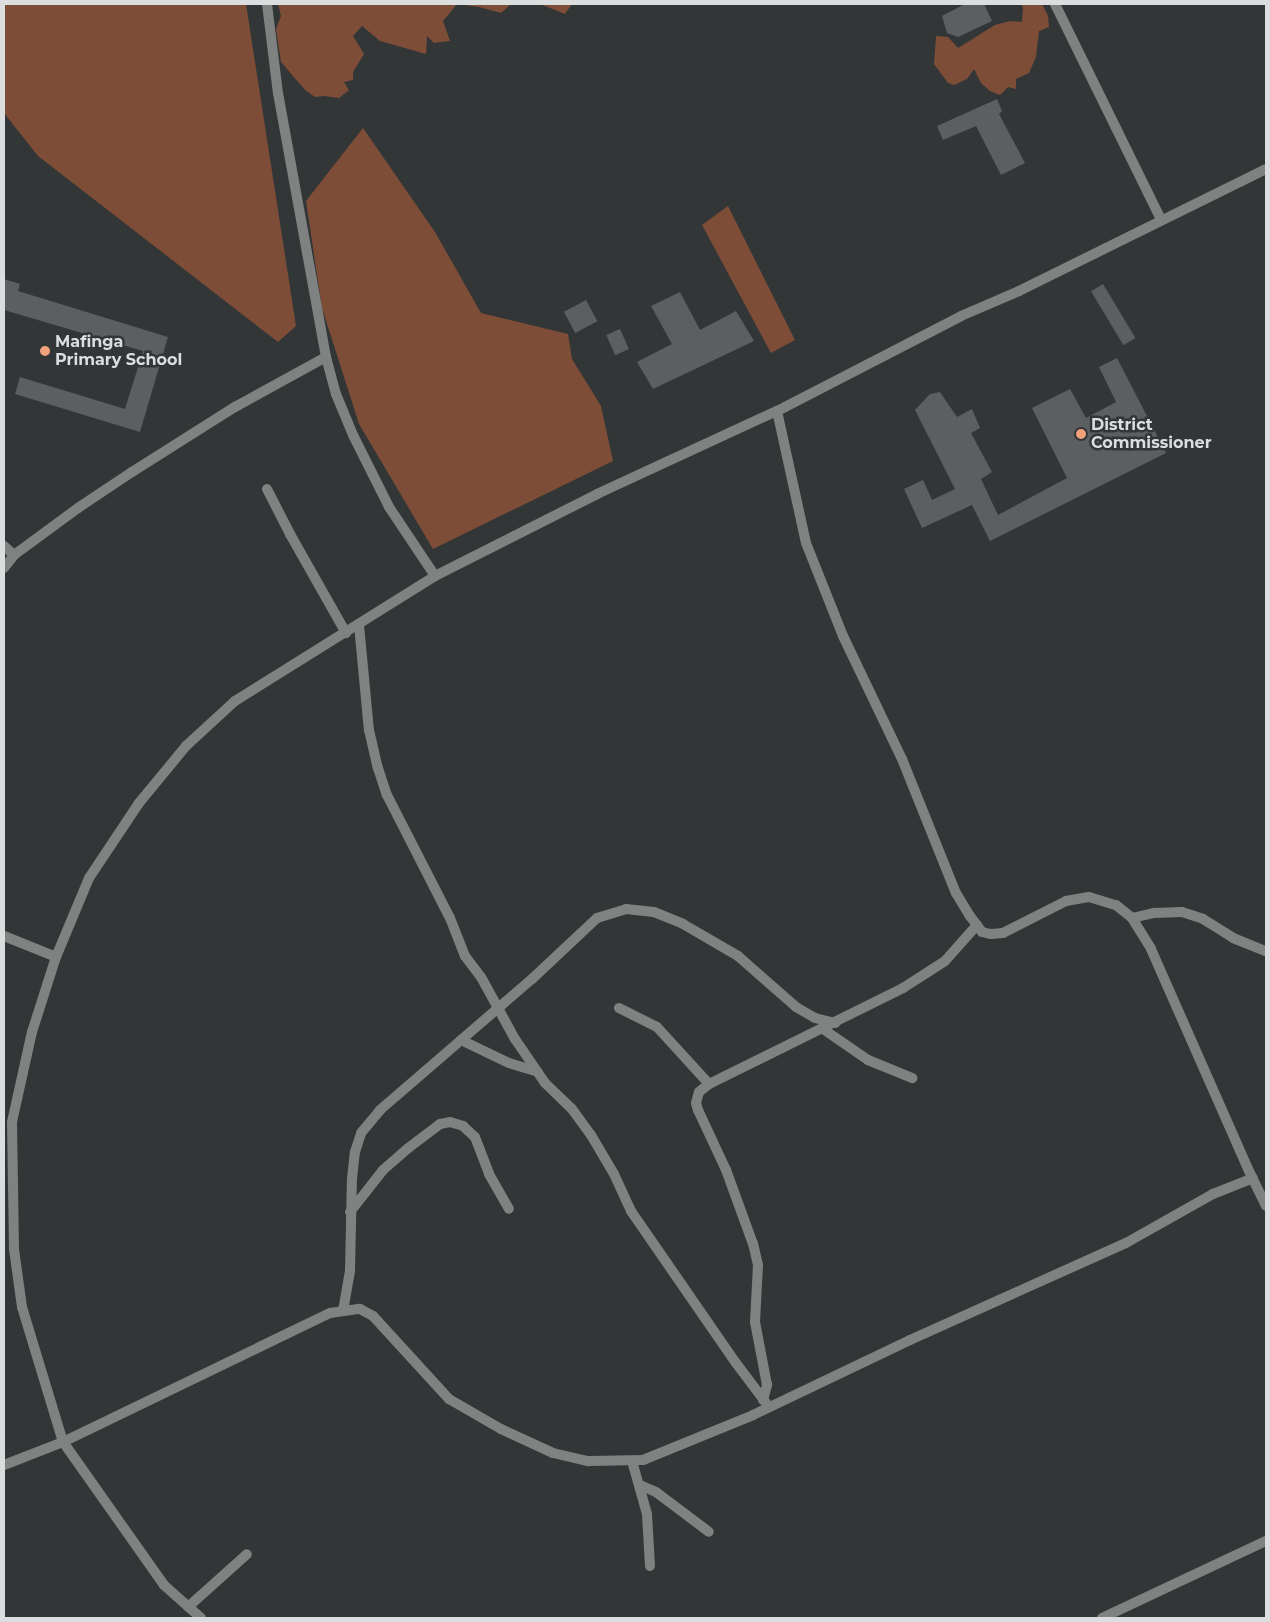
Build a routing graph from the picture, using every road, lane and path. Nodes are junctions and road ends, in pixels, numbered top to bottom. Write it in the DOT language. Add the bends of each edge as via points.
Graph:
graph roads {
  1 [pos="267,4"];
  2 [pos="1054,4"];
  3 [pos="1266,169"];
  4 [pos="1161,219"];
  5 [pos="326,357"];
  6 [pos="777,411"];
  7 [pos="268,490"];
  8 [pos="4,546"];
  9 [pos="14,555"];
  10 [pos="4,568"];
  11 [pos="435,576"];
  12 [pos="359,625"];
  13 [pos="346,633"];
  14 [pos="1132,918"];
  15 [pos="978,925"];
  16 [pos="4,936"];
  17 [pos="1266,952"];
  18 [pos="56,957"];
  19 [pos="498,1008"];
  20 [pos="619,1008"];
  21 [pos="835,1023"];
  22 [pos="823,1029"];
  23 [pos="461,1040"];
  24 [pos="538,1072"];
  25 [pos="912,1078"];
  26 [pos="709,1084"];
  27 [pos="1253,1178"];
  28 [pos="1266,1206"];
  29 [pos="509,1209"];
  30 [pos="350,1212"];
  31 [pos="343,1311"];
  32 [pos="766,1404"];
  33 [pos="63,1442"];
  34 [pos="632,1461"];
  35 [pos="4,1465"];
  36 [pos="640,1485"];
  37 [pos="709,1532"];
  38 [pos="1266,1541"];
  39 [pos="247,1554"];
  40 [pos="650,1566"];
  41 [pos="188,1606"];
  42 [pos="201,1618"];
  43 [pos="1102,1618"];
  1 -- 5 [label="street" via="278,93"];
  2 -- 4 [label="street"];
  3 -- 4 [label="street"];
  4 -- 6 [label="street" via="1019,291 961,316"];
  5 -- 9 [label="street" via="235,407 78,508"];
  5 -- 11 [label="street" via="336,394 353,435 389,507"];
  6 -- 11 [label="street" via="597,494"];
  6 -- 15 [label="street" via="806,543 843,636 902,759 956,893"];
  7 -- 13 [label="street"];
  8 -- 9 [label="street"];
  9 -- 10 [label="street"];
  11 -- 12 [label="street"];
  12 -- 13 [label="street"];
  12 -- 19 [label="street" via="369,730 387,794 466,956"];
  13 -- 18 [label="street" via="236,701 186,746 139,803 89,878"];
  14 -- 15 [label="street" via="1116,905 1089,897 1066,901 1003,933 982,932"];
  14 -- 17 [label="street" via="1182,912 1203,919 1233,938"];
  14 -- 27 [label="street" via="1152,949"];
  15 -- 21 [label="street" via="945,961 903,988"];
  16 -- 18 [label="street"];
  18 -- 33 [label="street" via="32,1032 12,1122 12,1194 14,1249 22,1307"];
  19 -- 21 [label="street" via="596,918 626,909 654,912 698,932 738,956 796,1007 814,1018"];
  19 -- 23 [label="street"];
  19 -- 24 [label="street" via="514,1039"];
  20 -- 26 [label="street" via="657,1026"];
  21 -- 22 [label="street"];
  22 -- 25 [label="street" via="868,1060"];
  22 -- 26 [label="street"];
  23 -- 24 [label="street" via="509,1063"];
  23 -- 30 [label="street" via="380,1110 361,1133 355,1152"];
  24 -- 32 [label="street" via="591,1135 631,1211"];
  26 -- 32 [label="street" via="699,1092 696,1103 726,1170 758,1265 755,1322 767,1385"];
  27 -- 28 [label="street"];
  27 -- 32 [label="street" via="1213,1194 1126,1243"];
  29 -- 30 [label="street" via="489,1174 475,1137 463,1126 450,1122 440,1124 406,1149 383,1170"];
  30 -- 31 [label="street" via="350,1271"];
  31 -- 33 [label="street" via="330,1313"];
  31 -- 34 [label="street" via="360,1310 373,1316 449,1399 501,1429 553,1453 589,1461"];
  32 -- 34 [label="street" via="643,1460"];
  33 -- 35 [label="street"];
  33 -- 41 [label="street" via="164,1585"];
  34 -- 36 [label="street"];
  36 -- 37 [label="street" via="656,1492"];
  36 -- 40 [label="street" via="647,1514"];
  38 -- 43 [label="street"];
  39 -- 41 [label="street"];
  41 -- 42 [label="street"];
}
